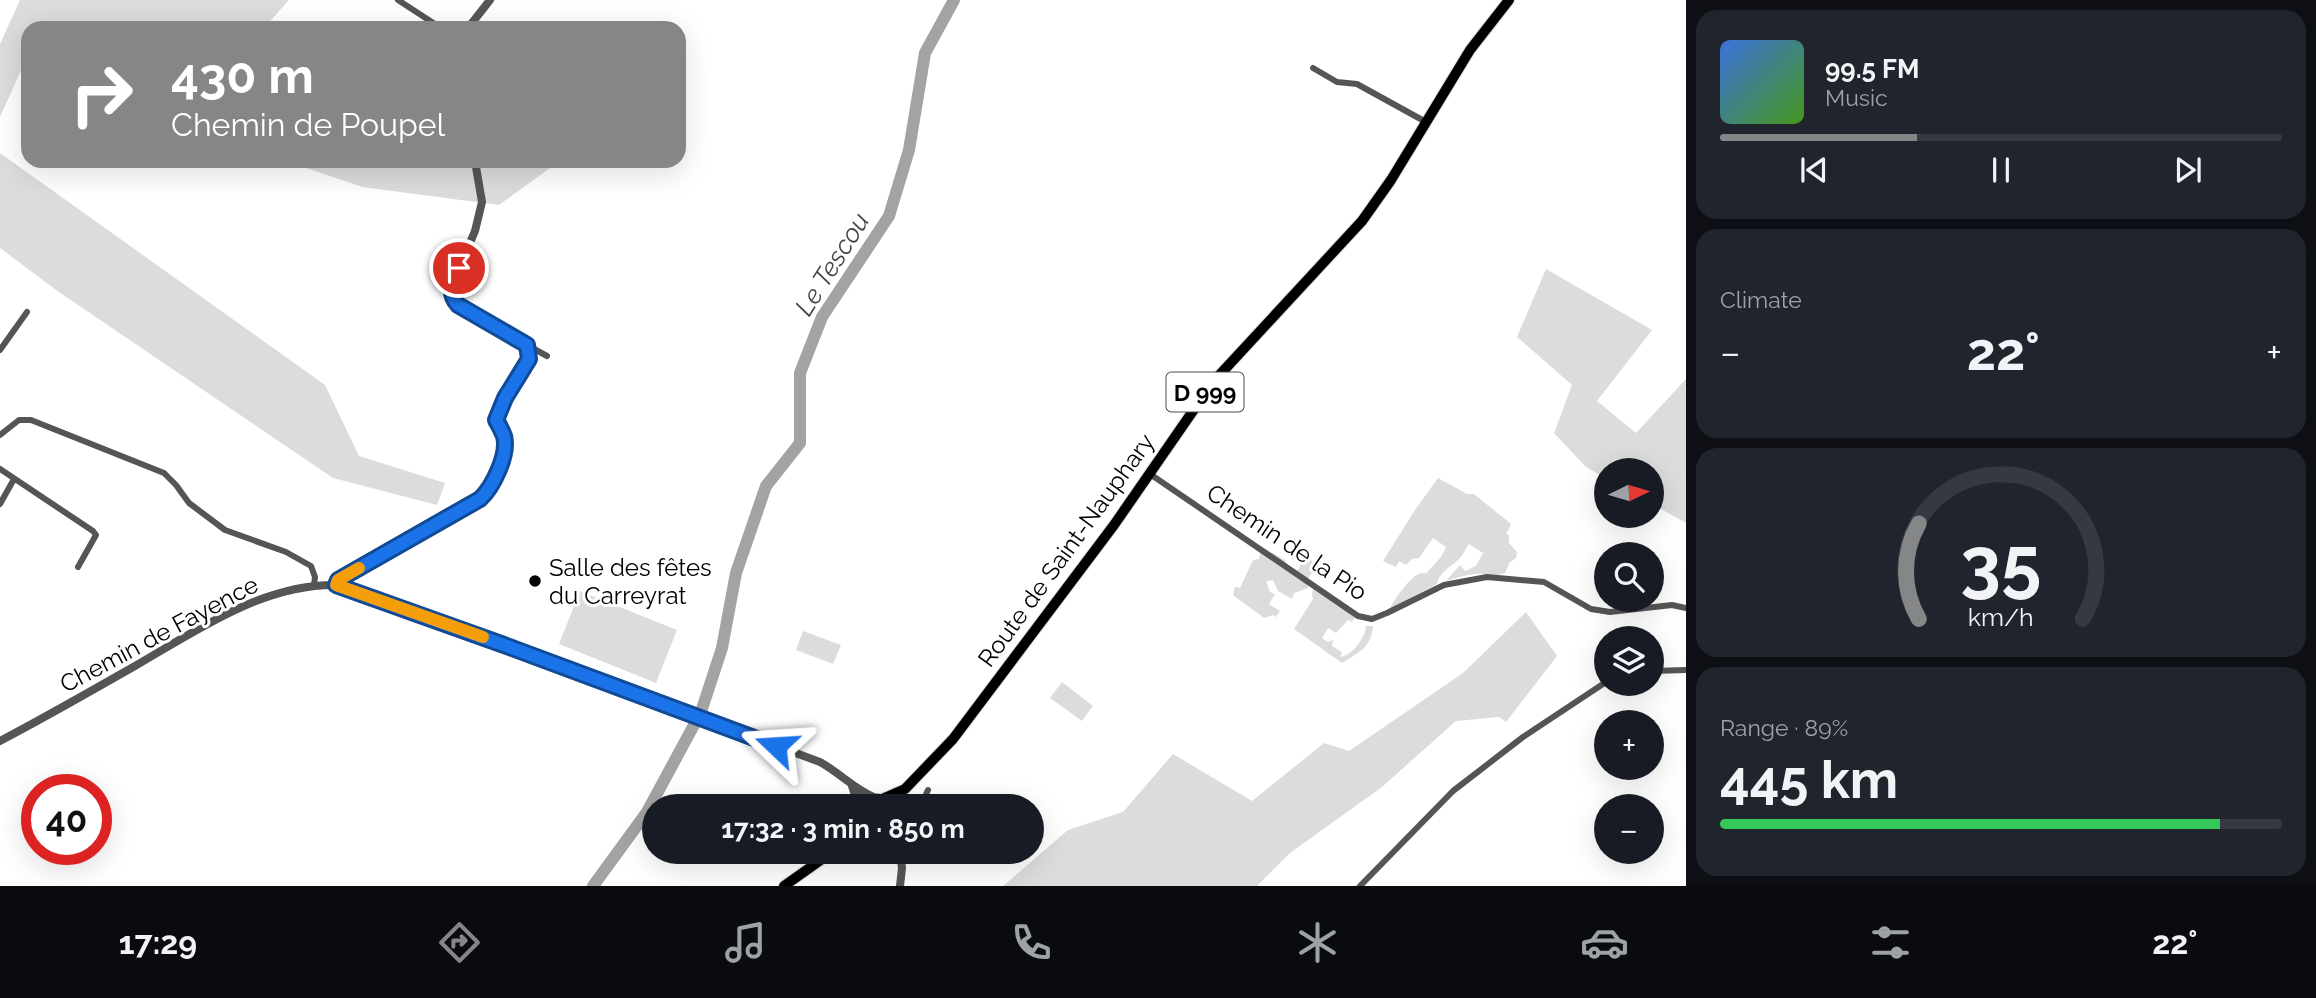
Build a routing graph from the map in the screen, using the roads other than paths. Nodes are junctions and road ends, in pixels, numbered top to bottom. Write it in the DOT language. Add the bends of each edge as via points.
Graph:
graph roads {
  1 [pos="398,0"];
  2 [pos="490,0"];
  3 [pos="1509,0"];
  4 [pos="430,21"];
  5 [pos="474,21"];
  6 [pos="1313,68"];
  7 [pos="1426,122"];
  8 [pos="476,168"];
  9 [pos="27,312"];
  10 [pos="527,345"];
  11 [pos="0,350"];
  12 [pos="547,355"];
  13 [pos="1,432"];
  14 [pos="0,470"];
  15 [pos="1150,474"];
  16 [pos="14,480"];
  17 [pos="0,504"];
  18 [pos="78,567"];
  19 [pos="314,585"];
  20 [pos="336,585"];
  21 [pos="1686,608"];
  22 [pos="1686,670"];
  23 [pos="1664,671"];
  24 [pos="1594,690"];
  25 [pos="0,741"];
  26 [pos="851,783"];
  27 [pos="905,789"];
  28 [pos="928,790"];
  29 [pos="856,794"];
  30 [pos="870,794"];
  31 [pos="892,794"];
  32 [pos="902,794"];
  33 [pos="926,794"];
  34 [pos="815,864"];
  35 [pos="902,864"];
  36 [pos="784,886"];
  37 [pos="900,886"];
  38 [pos="1360,886"];
  1 -- 4 [label="street"];
  2 -- 5 [label="street"];
  3 -- 7 [label="main road, Route de Saint-Nauphary / D 999" via="1470,50"];
  6 -- 7 [label="street" via="1337,82 1357,84"];
  7 -- 15 [label="main road, Route de Saint-Nauphary / D 999" via="1362,221 1213,382"];
  8 -- 10 [label="street" via="482,202 452,295 458,305"];
  9 -- 11 [label="street"];
  10 -- 12 [label="street"];
  10 -- 20 [label="street" via="529,359 496,420 505,447 489,490"];
  13 -- 19 [label="street" via="19,420 31,420 163,473 189,503 225,530 311,566"];
  14 -- 16 [label="street"];
  15 -- 21 [label="street, Chemin de la Pio" via="1358,615 1372,619 1444,585 1487,577 1545,582 1591,609 1610,612 1672,605"];
  15 -- 27 [label="main road, Route de Saint-Nauphary / D 999" via="953,739"];
  16 -- 17 [label="street"];
  16 -- 18 [label="street" via="93,531 96,536"];
  19 -- 20 [label="street, Chemin de Fayence"];
  19 -- 25 [label="street, Chemin de Fayence" via="265,597 196,631"];
  20 -- 26 [label="street, Chemin de Fayence" via="820,762"];
  22 -- 23 [label="street"];
  24 -- 38 [label="street" via="1453,791"];
  26 -- 29 [label="street"];
  26 -- 30 [label="street, Chemin de Fayence"];
  27 -- 31 [label="main road, Route de Saint-Nauphary / D 999"];
  27 -- 32 [label="main road, Route de Saint-Nauphary / D 999"];
  28 -- 33 [label="street"];
  34 -- 36 [label="main road"];
  35 -- 37 [label="street"];
}
